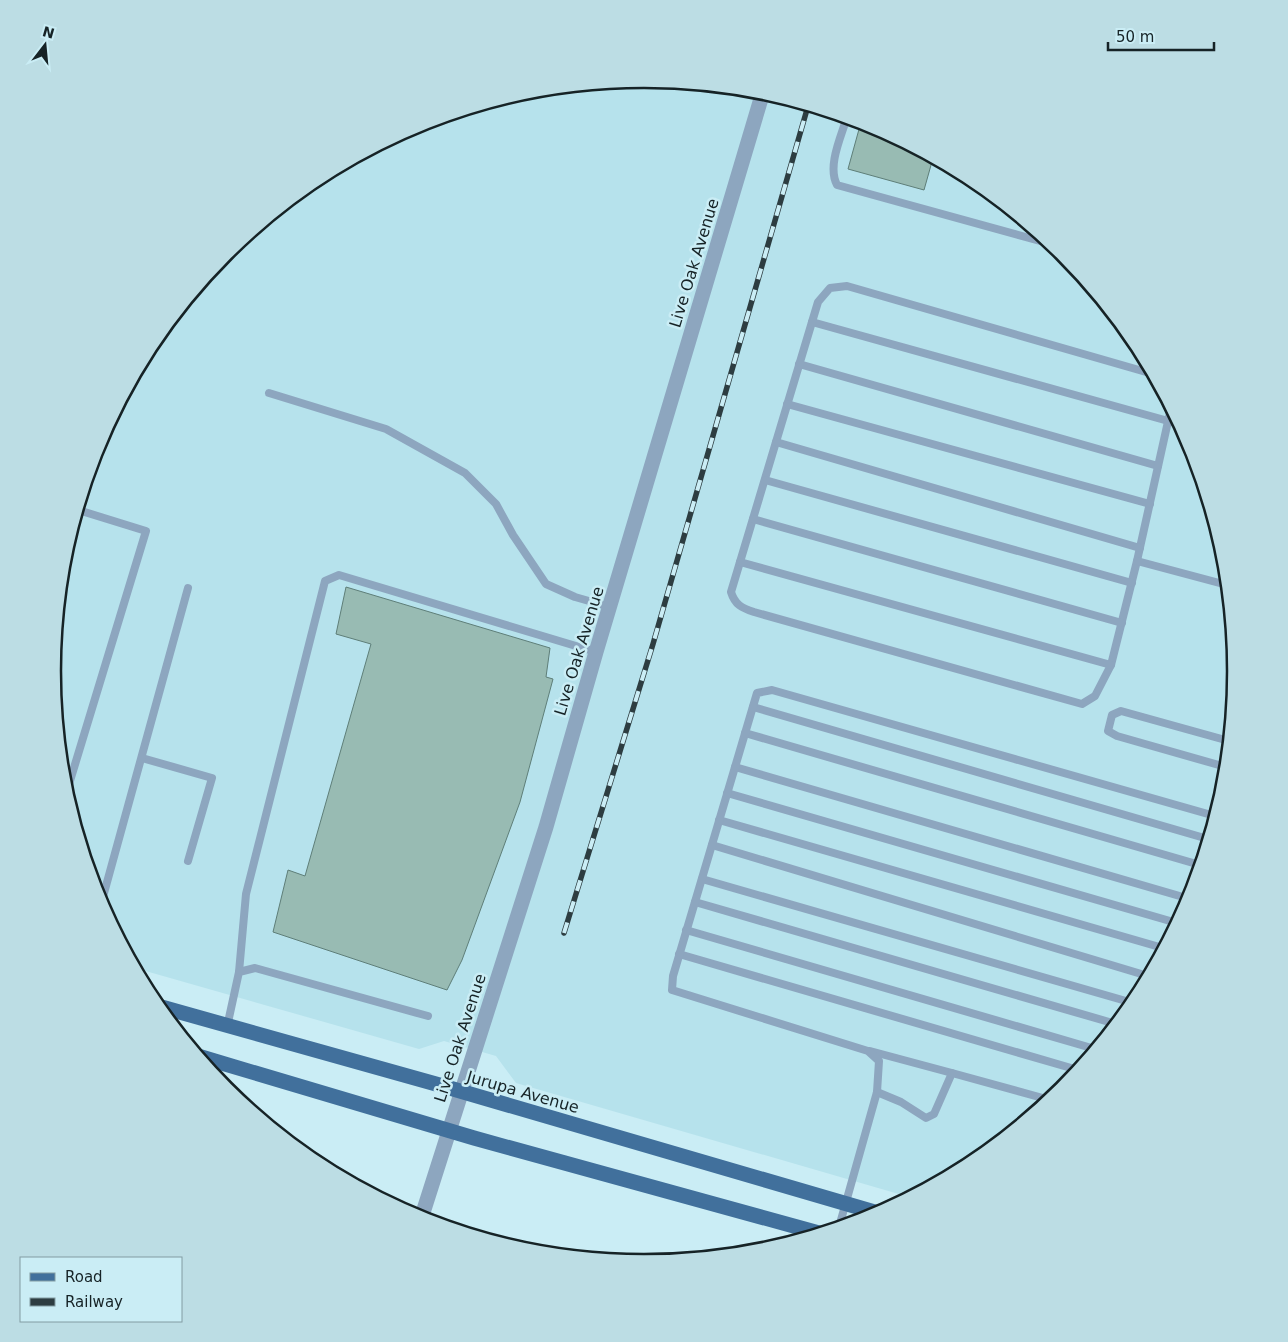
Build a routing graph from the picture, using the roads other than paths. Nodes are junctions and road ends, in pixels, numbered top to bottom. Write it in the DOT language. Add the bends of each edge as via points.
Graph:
graph roads {
  1 [pos="761,100"];
  2 [pos="845,124"];
  3 [pos="1035,240"];
  4 [pos="812,322"];
  5 [pos="799,364"];
  6 [pos="1144,371"];
  7 [pos="269,392"];
  8 [pos="787,404"];
  9 [pos="1169,417"];
  10 [pos="1168,420"];
  11 [pos="776,442"];
  12 [pos="1158,466"];
  13 [pos="765,480"];
  14 [pos="1150,504"];
  15 [pos="84,512"];
  16 [pos="753,519"];
  17 [pos="1140,548"];
  18 [pos="1138,560"];
  19 [pos="740,562"];
  20 [pos="1132,583"];
  21 [pos="1220,583"];
  22 [pos="188,588"];
  23 [pos="610,607"];
  24 [pos="1122,623"];
  25 [pos="596,652"];
  26 [pos="1111,665"];
  27 [pos="753,707"];
  28 [pos="745,733"];
  29 [pos="1223,739"];
  30 [pos="142,758"];
  31 [pos="1219,765"];
  32 [pos="735,767"];
  33 [pos="71,778"];
  34 [pos="727,793"];
  35 [pos="1209,814"];
  36 [pos="719,820"];
  37 [pos="1202,837"];
  38 [pos="712,845"];
  39 [pos="188,861"];
  40 [pos="1194,863"];
  41 [pos="702,879"];
  42 [pos="105,891"];
  43 [pos="1181,896"];
  44 [pos="695,902"];
  45 [pos="1170,921"];
  46 [pos="686,930"];
  47 [pos="1158,946"];
  48 [pos="679,954"];
  49 [pos="240,972"];
  50 [pos="1142,974"];
  51 [pos="1124,1001"];
  52 [pos="170,1010"];
  53 [pos="428,1016"];
  54 [pos="1109,1022"];
  55 [pos="227,1027"];
  56 [pos="1089,1047"];
  57 [pos="868,1051"];
  58 [pos="210,1060"];
  59 [pos="1070,1068"];
  60 [pos="952,1073"];
  61 [pos="460,1092"];
  62 [pos="877,1092"];
  63 [pos="1041,1097"];
  64 [pos="450,1129"];
  65 [pos="846,1204"];
  66 [pos="424,1210"];
  67 [pos="865,1210"];
  68 [pos="841,1219"];
  69 [pos="808,1230"];
  1 -- 23 [label="street, Live Oak Avenue"];
  2 -- 3 [label="lane" via="835,160 833,177 837,185"];
  4 -- 5 [label="lane"];
  4 -- 6 [label="lane" via="818,302 830,288 847,286"];
  4 -- 10 [label="lane"];
  5 -- 8 [label="lane"];
  5 -- 12 [label="lane"];
  7 -- 23 [label="lane" via="386,429 465,472 496,504 546,584"];
  8 -- 11 [label="lane"];
  8 -- 14 [label="lane"];
  9 -- 10 [label="lane"];
  10 -- 12 [label="lane"];
  11 -- 13 [label="lane"];
  11 -- 17 [label="lane"];
  12 -- 14 [label="lane"];
  13 -- 16 [label="lane"];
  13 -- 20 [label="lane"];
  14 -- 17 [label="lane"];
  15 -- 33 [label="lane" via="146,531"];
  16 -- 19 [label="lane"];
  16 -- 24 [label="lane"];
  17 -- 18 [label="lane"];
  18 -- 20 [label="lane"];
  18 -- 21 [label="lane"];
  19 -- 26 [label="lane"];
  19 -- 26 [label="lane" via="730,592 741,608 1082,704 1095,696"];
  20 -- 24 [label="lane"];
  22 -- 30 [label="lane"];
  23 -- 25 [label="street, Live Oak Avenue"];
  24 -- 26 [label="lane"];
  25 -- 49 [label="lane" via="339,575 325,581 246,894"];
  25 -- 61 [label="street, Live Oak Avenue" via="546,827"];
  27 -- 28 [label="lane"];
  27 -- 35 [label="lane" via="757,692 772,690"];
  27 -- 37 [label="lane"];
  28 -- 32 [label="lane"];
  28 -- 40 [label="lane"];
  29 -- 31 [label="lane" via="1121,711 1112,715 1108,731"];
  30 -- 39 [label="lane" via="212,778"];
  30 -- 42 [label="lane"];
  32 -- 34 [label="lane"];
  32 -- 43 [label="lane"];
  34 -- 36 [label="lane"];
  34 -- 45 [label="lane"];
  36 -- 38 [label="lane"];
  36 -- 47 [label="lane"];
  38 -- 41 [label="lane"];
  38 -- 50 [label="lane"];
  41 -- 44 [label="lane"];
  41 -- 51 [label="lane"];
  44 -- 46 [label="lane"];
  44 -- 54 [label="lane"];
  46 -- 48 [label="lane"];
  46 -- 56 [label="lane"];
  48 -- 57 [label="lane" via="672,990"];
  48 -- 59 [label="lane"];
  49 -- 53 [label="lane" via="255,968"];
  49 -- 55 [label="lane"];
  52 -- 55 [label="main road, Jurupa Avenue"];
  55 -- 61 [label="main road, Jurupa Avenue"];
  57 -- 60 [label="lane"];
  57 -- 62 [label="lane" via="879,1060"];
  58 -- 64 [label="main road"];
  60 -- 62 [label="lane" via="934,1114 926,1118 889,1095"];
  60 -- 63 [label="lane"];
  61 -- 64 [label="street, Live Oak Avenue"];
  61 -- 65 [label="main road, Jurupa Avenue"];
  62 -- 65 [label="lane"];
  64 -- 66 [label="street, Live Oak Avenue"];
  64 -- 69 [label="main road"];
  65 -- 67 [label="main road, Jurupa Avenue"];
  65 -- 68 [label="lane"];
}
